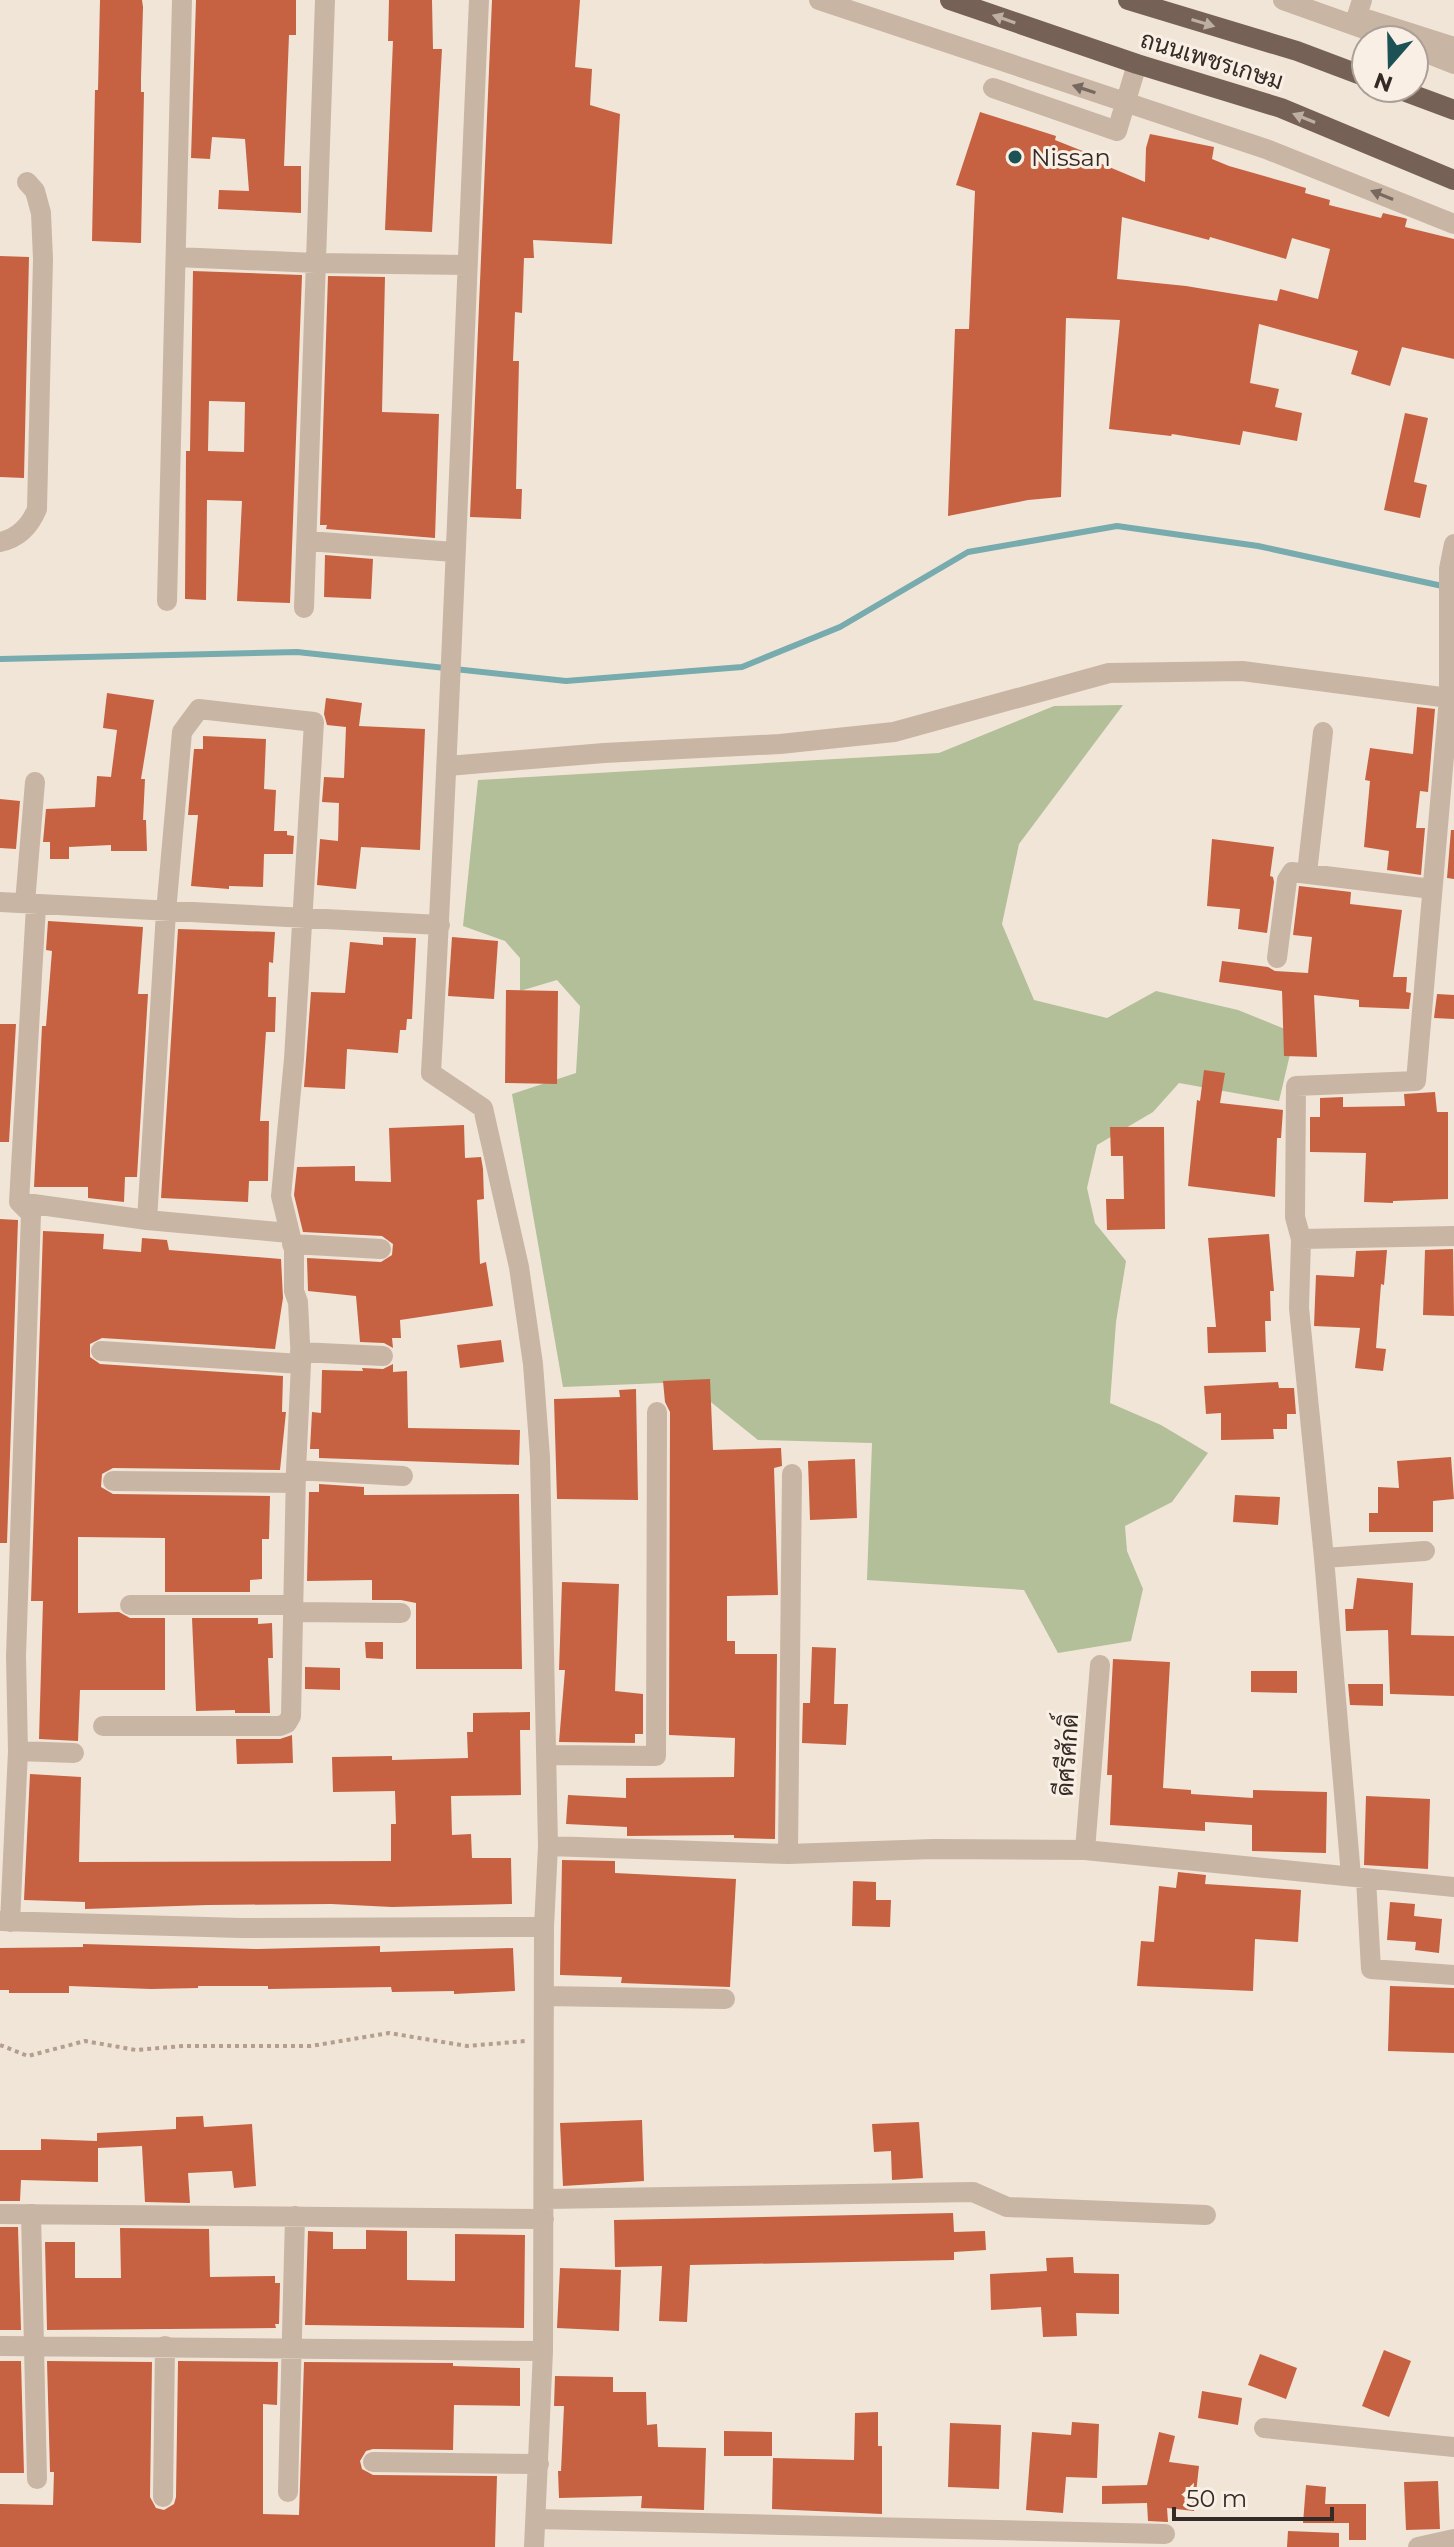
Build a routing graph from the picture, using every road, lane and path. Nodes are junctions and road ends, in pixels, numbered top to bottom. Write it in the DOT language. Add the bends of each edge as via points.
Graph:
graph roads {
  1 [pos="182,0"];
  2 [pos="325,0"];
  3 [pos="479,0"];
  4 [pos="819,0"];
  5 [pos="950,0"];
  6 [pos="1128,0"];
  7 [pos="1283,0"];
  8 [pos="1362,0"];
  9 [pos="1342,9"];
  10 [pos="1367,24"];
  11 [pos="1454,47"];
  12 [pos="1430,54"];
  13 [pos="1137,64"];
  14 [pos="1454,64"];
  15 [pos="1350,71"];
  16 [pos="993,88"];
  17 [pos="1430,101"];
  18 [pos="1125,102"];
  19 [pos="1454,110"];
  20 [pos="1454,180"];
  21 [pos="27,182"];
  22 [pos="1454,224"];
  23 [pos="176,257"];
  24 [pos="316,263"];
  25 [pos="467,265"];
  26 [pos="308,541"];
  27 [pos="0,542"];
  28 [pos="1454,544"];
  29 [pos="454,552"];
  30 [pos="167,601"];
  31 [pos="304,608"];
  32 [pos="1449,698"];
  33 [pos="1323,732"];
  34 [pos="448,766"];
  35 [pos="35,782"];
  36 [pos="1448,799"];
  37 [pos="1307,873"];
  38 [pos="1432,889"];
  39 [pos="0,902"];
  40 [pos="30,905"];
  41 [pos="166,912"];
  42 [pos="303,918"];
  43 [pos="440,925"];
  44 [pos="1277,958"];
  45 [pos="19,1202"];
  46 [pos="147,1220"];
  47 [pos="1454,1236"];
  48 [pos="290,1238"];
  49 [pos="1301,1239"];
  50 [pos="381,1249"];
  51 [pos="101,1351"];
  52 [pos="383,1356"];
  53 [pos="300,1358"];
  54 [pos="657,1412"];
  55 [pos="792,1474"];
  56 [pos="295,1476"];
  57 [pos="403,1476"];
  58 [pos="113,1481"];
  59 [pos="1425,1551"];
  60 [pos="1324,1558"];
  61 [pos="130,1605"];
  62 [pos="294,1609"];
  63 [pos="401,1613"];
  64 [pos="1100,1665"];
  65 [pos="103,1726"];
  66 [pos="12,1753"];
  67 [pos="74,1753"];
  68 [pos="547,1755"];
  69 [pos="548,1846"];
  70 [pos="1085,1850"];
  71 [pos="788,1854"];
  72 [pos="1358,1877"];
  73 [pos="1454,1887"];
  74 [pos="5,1922"];
  75 [pos="544,1927"];
  76 [pos="1454,1975"];
  77 [pos="544,1996"];
  78 [pos="725,1999"];
  79 [pos="544,2039"];
  80 [pos="0,2045"];
  81 [pos="544,2209"];
  82 [pos="0,2214"];
  83 [pos="31,2214"];
  84 [pos="1206,2215"];
  85 [pos="295,2216"];
  86 [pos="0,2346"];
  87 [pos="34,2346"];
  88 [pos="165,2346"];
  89 [pos="291,2348"];
  90 [pos="543,2351"];
  91 [pos="1264,2428"];
  92 [pos="1454,2447"];
  93 [pos="373,2462"];
  94 [pos="539,2464"];
  95 [pos="37,2479"];
  96 [pos="288,2492"];
  97 [pos="163,2497"];
  98 [pos="536,2519"];
  99 [pos="1165,2534"];
  100 [pos="1454,2539"];
  101 [pos="534,2547"];
  102 [pos="1418,2547"];
  1 -- 23 [label="street"];
  2 -- 24 [label="street"];
  3 -- 25 [label="street"];
  18 -- 4 [label="street, one-way"];
  13 -- 5 [label="main road, ถนนเพชรเกษม, one-way"];
  6 -- 15 [label="main road, ถนนเพชรเกษม, one-way"];
  7 -- 9 [label="street"];
  8 -- 11 [label="street" via="1357,16"];
  9 -- 10 [label="street"];
  12 -- 14 [label="street"];
  13 -- 18 [label="street"];
  20 -- 13 [label="main road, ถนนเพชรเกษม, one-way" via="1281,108"];
  16 -- 18 [label="street" via="1117,131"];
  17 -- 19 [label="main road"];
  22 -- 18 [label="street, one-way" via="1266,149"];
  21 -- 27 [label="street" via="41,213 43,259 37,509 30,526"];
  23 -- 24 [label="street"];
  23 -- 30 [label="street"];
  24 -- 25 [label="street"];
  24 -- 26 [label="street"];
  25 -- 29 [label="street"];
  26 -- 29 [label="street"];
  26 -- 31 [label="street"];
  28 -- 32 [label="street" via="1449,569"];
  29 -- 34 [label="street"];
  32 -- 34 [label="street" via="1242,671 1109,673 894,732"];
  32 -- 36 [label="street"];
  33 -- 37 [label="street"];
  34 -- 43 [label="street"];
  35 -- 40 [label="street"];
  36 -- 38 [label="street"];
  37 -- 38 [label="street"];
  37 -- 44 [label="street" via="1292,872 1287,880"];
  38 -- 49 [label="street" via="1416,1081 1296,1086 1295,1217"];
  39 -- 40 [label="street"];
  40 -- 41 [label="street"];
  40 -- 45 [label="street"];
  41 -- 42 [label="street"];
  41 -- 42 [label="street" via="182,732 199,709 314,722"];
  41 -- 46 [label="street"];
  42 -- 43 [label="street"];
  42 -- 48 [label="street" via="281,1196"];
  43 -- 68 [label="street" via="431,1073 483,1108 519,1267 533,1364"];
  45 -- 46 [label="street"];
  45 -- 66 [label="street" via="31,1214"];
  46 -- 48 [label="street"];
  47 -- 49 [label="street"];
  48 -- 50 [label="street"];
  48 -- 53 [label="street"];
  49 -- 60 [label="street" via="1299,1308"];
  51 -- 53 [label="street"];
  52 -- 53 [label="street"];
  53 -- 56 [label="street"];
  54 -- 68 [label="street" via="656,1756"];
  55 -- 71 [label="street"];
  56 -- 57 [label="street"];
  56 -- 58 [label="street"];
  56 -- 62 [label="street"];
  59 -- 60 [label="street"];
  60 -- 72 [label="street"];
  61 -- 62 [label="street"];
  62 -- 63 [label="street"];
  62 -- 65 [label="street" via="292,1711 287,1723"];
  64 -- 70 [label="street, ดีศรีศักดิ์"];
  66 -- 67 [label="street"];
  66 -- 74 [label="street"];
  68 -- 69 [label="street"];
  69 -- 71 [label="street"];
  69 -- 75 [label="street"];
  70 -- 71 [label="street"];
  70 -- 72 [label="street"];
  72 -- 73 [label="street"];
  72 -- 76 [label="street" via="1371,1969"];
  74 -- 75 [label="street"];
  75 -- 77 [label="street"];
  77 -- 78 [label="street"];
  77 -- 79 [label="street"];
  79 -- 80 [label="path" via="467,2046 389,2033 311,2046 136,2050 85,2041 28,2056"];
  79 -- 81 [label="street"];
  81 -- 84 [label="street" via="973,2192 1007,2207"];
  81 -- 85 [label="street"];
  81 -- 90 [label="street"];
  82 -- 83 [label="street"];
  83 -- 85 [label="street"];
  83 -- 87 [label="street"];
  85 -- 89 [label="street"];
  86 -- 87 [label="street"];
  87 -- 88 [label="street"];
  87 -- 95 [label="street"];
  88 -- 89 [label="street"];
  88 -- 97 [label="street"];
  89 -- 90 [label="street"];
  89 -- 96 [label="street"];
  90 -- 94 [label="street"];
  91 -- 92 [label="street"];
  93 -- 94 [label="street"];
  94 -- 98 [label="street"];
  98 -- 99 [label="street"];
  98 -- 101 [label="street"];
  100 -- 102 [label="street"];
}
